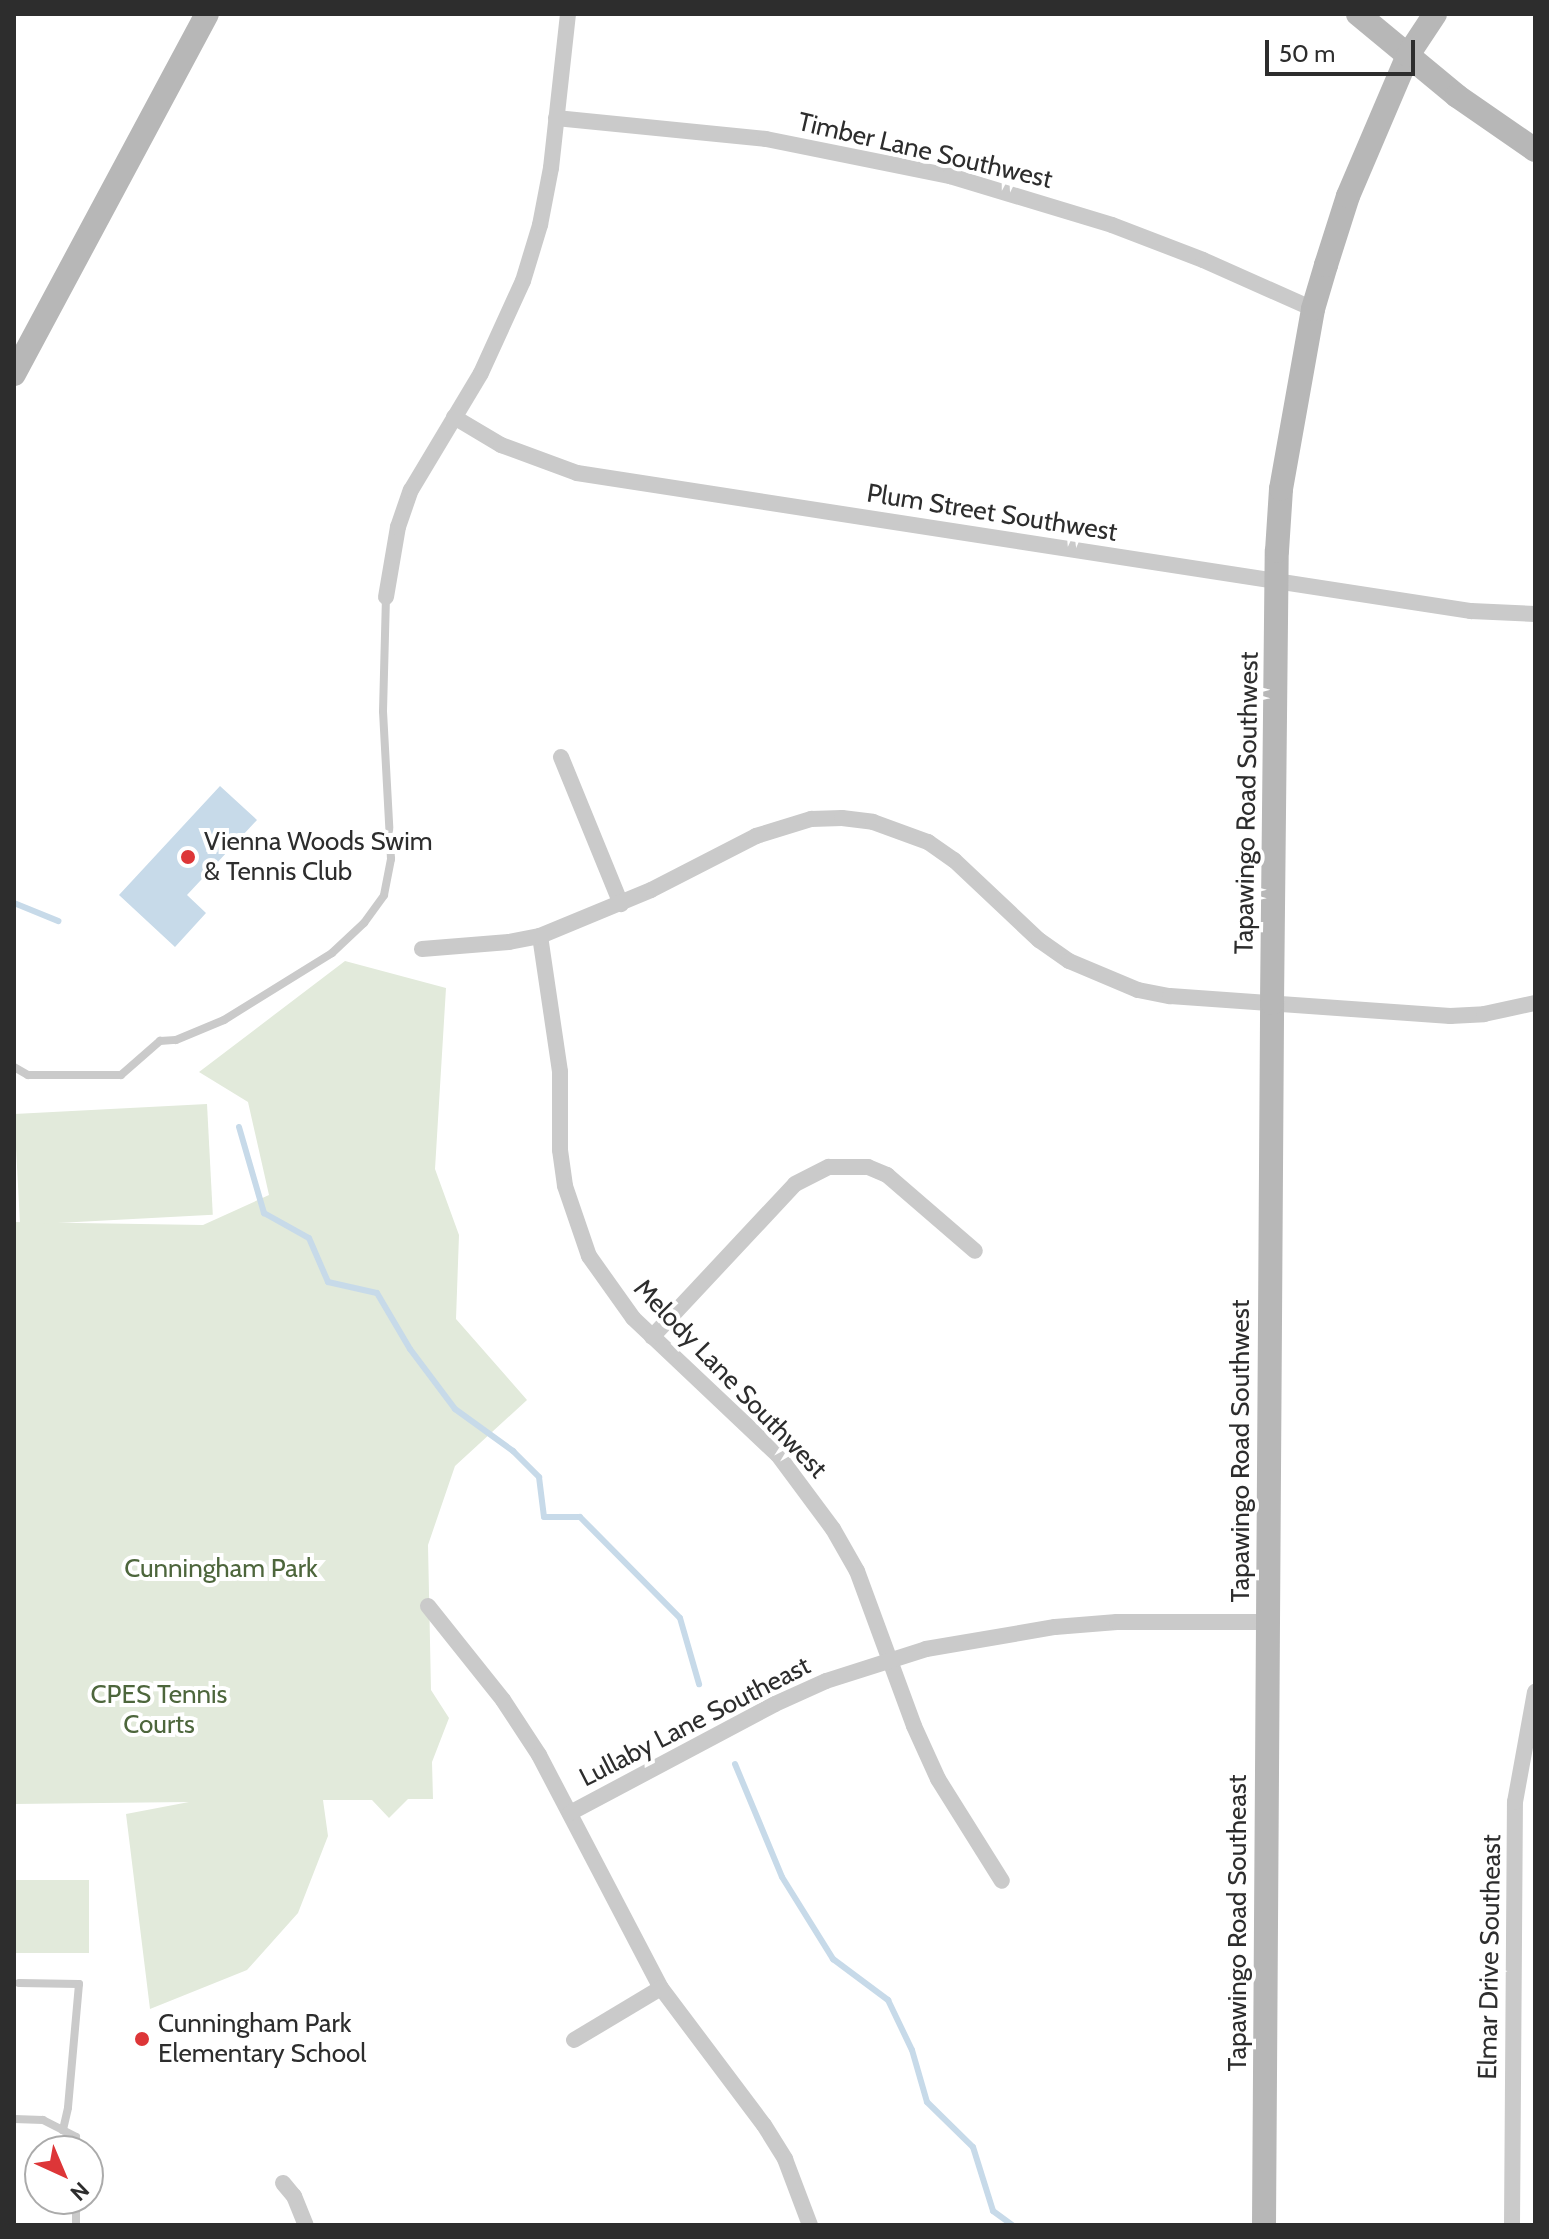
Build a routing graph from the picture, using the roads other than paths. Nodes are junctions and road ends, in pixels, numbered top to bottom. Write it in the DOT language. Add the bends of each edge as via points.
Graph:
graph roads {
  1 [pos="207,14"];
  2 [pos="568,14"];
  3 [pos="1358,14"];
  4 [pos="1435,14"];
  5 [pos="1408,55"];
  6 [pos="556,118"];
  7 [pos="1535,150"];
  8 [pos="1313,309"];
  9 [pos="14,374"];
  10 [pos="454,417"];
  11 [pos="1277,582"];
  12 [pos="386,597"];
  13 [pos="1535,614"];
  14 [pos="561,757"];
  15 [pos="621,904"];
  16 [pos="540,936"];
  17 [pos="422,949"];
  18 [pos="1272,1003"];
  19 [pos="1535,1003"];
  20 [pos="14,1067"];
  21 [pos="975,1251"];
  22 [pos="652,1337"];
  23 [pos="428,1606"];
  24 [pos="1267,1622"];
  25 [pos="889,1659"];
  26 [pos="1535,1692"];
  27 [pos="570,1813"];
  28 [pos="1002,1881"];
  29 [pos="19,1983"];
  30 [pos="661,1988"];
  31 [pos="574,2040"];
  32 [pos="14,2119"];
  33 [pos="63,2130"];
  34 [pos="72,2135"];
  35 [pos="283,2183"];
  36 [pos="306,2225"];
  37 [pos="810,2225"];
  38 [pos="1264,2225"];
  39 [pos="1512,2225"];
  1 -- 9 [label="street"];
  2 -- 6 [label="street"];
  3 -- 5 [label="street"];
  4 -- 5 [label="street, Tapawingo Road Southwest"];
  5 -- 7 [label="street"];
  5 -- 8 [label="street, Tapawingo Road Southwest" via="1348,196"];
  6 -- 8 [label="street, Timber Lane Southwest" via="766,139 950,176 1112,225"];
  6 -- 10 [label="street" via="540,225 523,281 492,351"];
  8 -- 11 [label="street, Tapawingo Road Southwest" via="1281,489"];
  10 -- 11 [label="street, Plum Street Southwest" via="501,445 577,473"];
  10 -- 12 [label="street" via="411,490 398,527"];
  11 -- 13 [label="street, Plum Street Southwest" via="1471,611"];
  11 -- 18 [label="street, Tapawingo Road Southwest"];
  12 -- 20 [label="lane" via="383,711 391,859 384,895 364,923 332,953 224,1020 176,1040 160,1041 121,1075 28,1075"];
  14 -- 15 [label="street"];
  15 -- 16 [label="street"];
  15 -- 18 [label="street" via="781,826 842,818 873,822 915,836 954,860 1039,940 1103,978 1170,996"];
  16 -- 17 [label="street"];
  16 -- 22 [label="street, Melody Lane Southwest" via="560,1072 560,1150 574,1221 609,1289"];
  18 -- 19 [label="street" via="1450,1016"];
  18 -- 24 [label="street, Tapawingo Road Southwest"];
  21 -- 22 [label="street" via="887,1175 868,1167 829,1167 795,1184"];
  22 -- 25 [label="street, Melody Lane Southwest" via="778,1455 806,1489 857,1571"];
  23 -- 27 [label="street" via="503,1700"];
  24 -- 25 [label="street, Lullaby Lane Southeast" via="1055,1627 986,1636"];
  24 -- 38 [label="street, Tapawingo Road Southeast"];
  25 -- 27 [label="street, Lullaby Lane Southeast" via="775,1704"];
  25 -- 28 [label="street, Melody Lane Southwest" via="938,1779"];
  26 -- 39 [label="street, Elmar Drive Southeast" via="1515,1802"];
  27 -- 30 [label="street"];
  29 -- 33 [label="lane" via="79,1984"];
  30 -- 31 [label="street"];
  30 -- 37 [label="street" via="764,2125 785,2159"];
  32 -- 33 [label="lane" via="43,2120"];
  33 -- 34 [label="lane"];
  35 -- 36 [label="street"];
}
